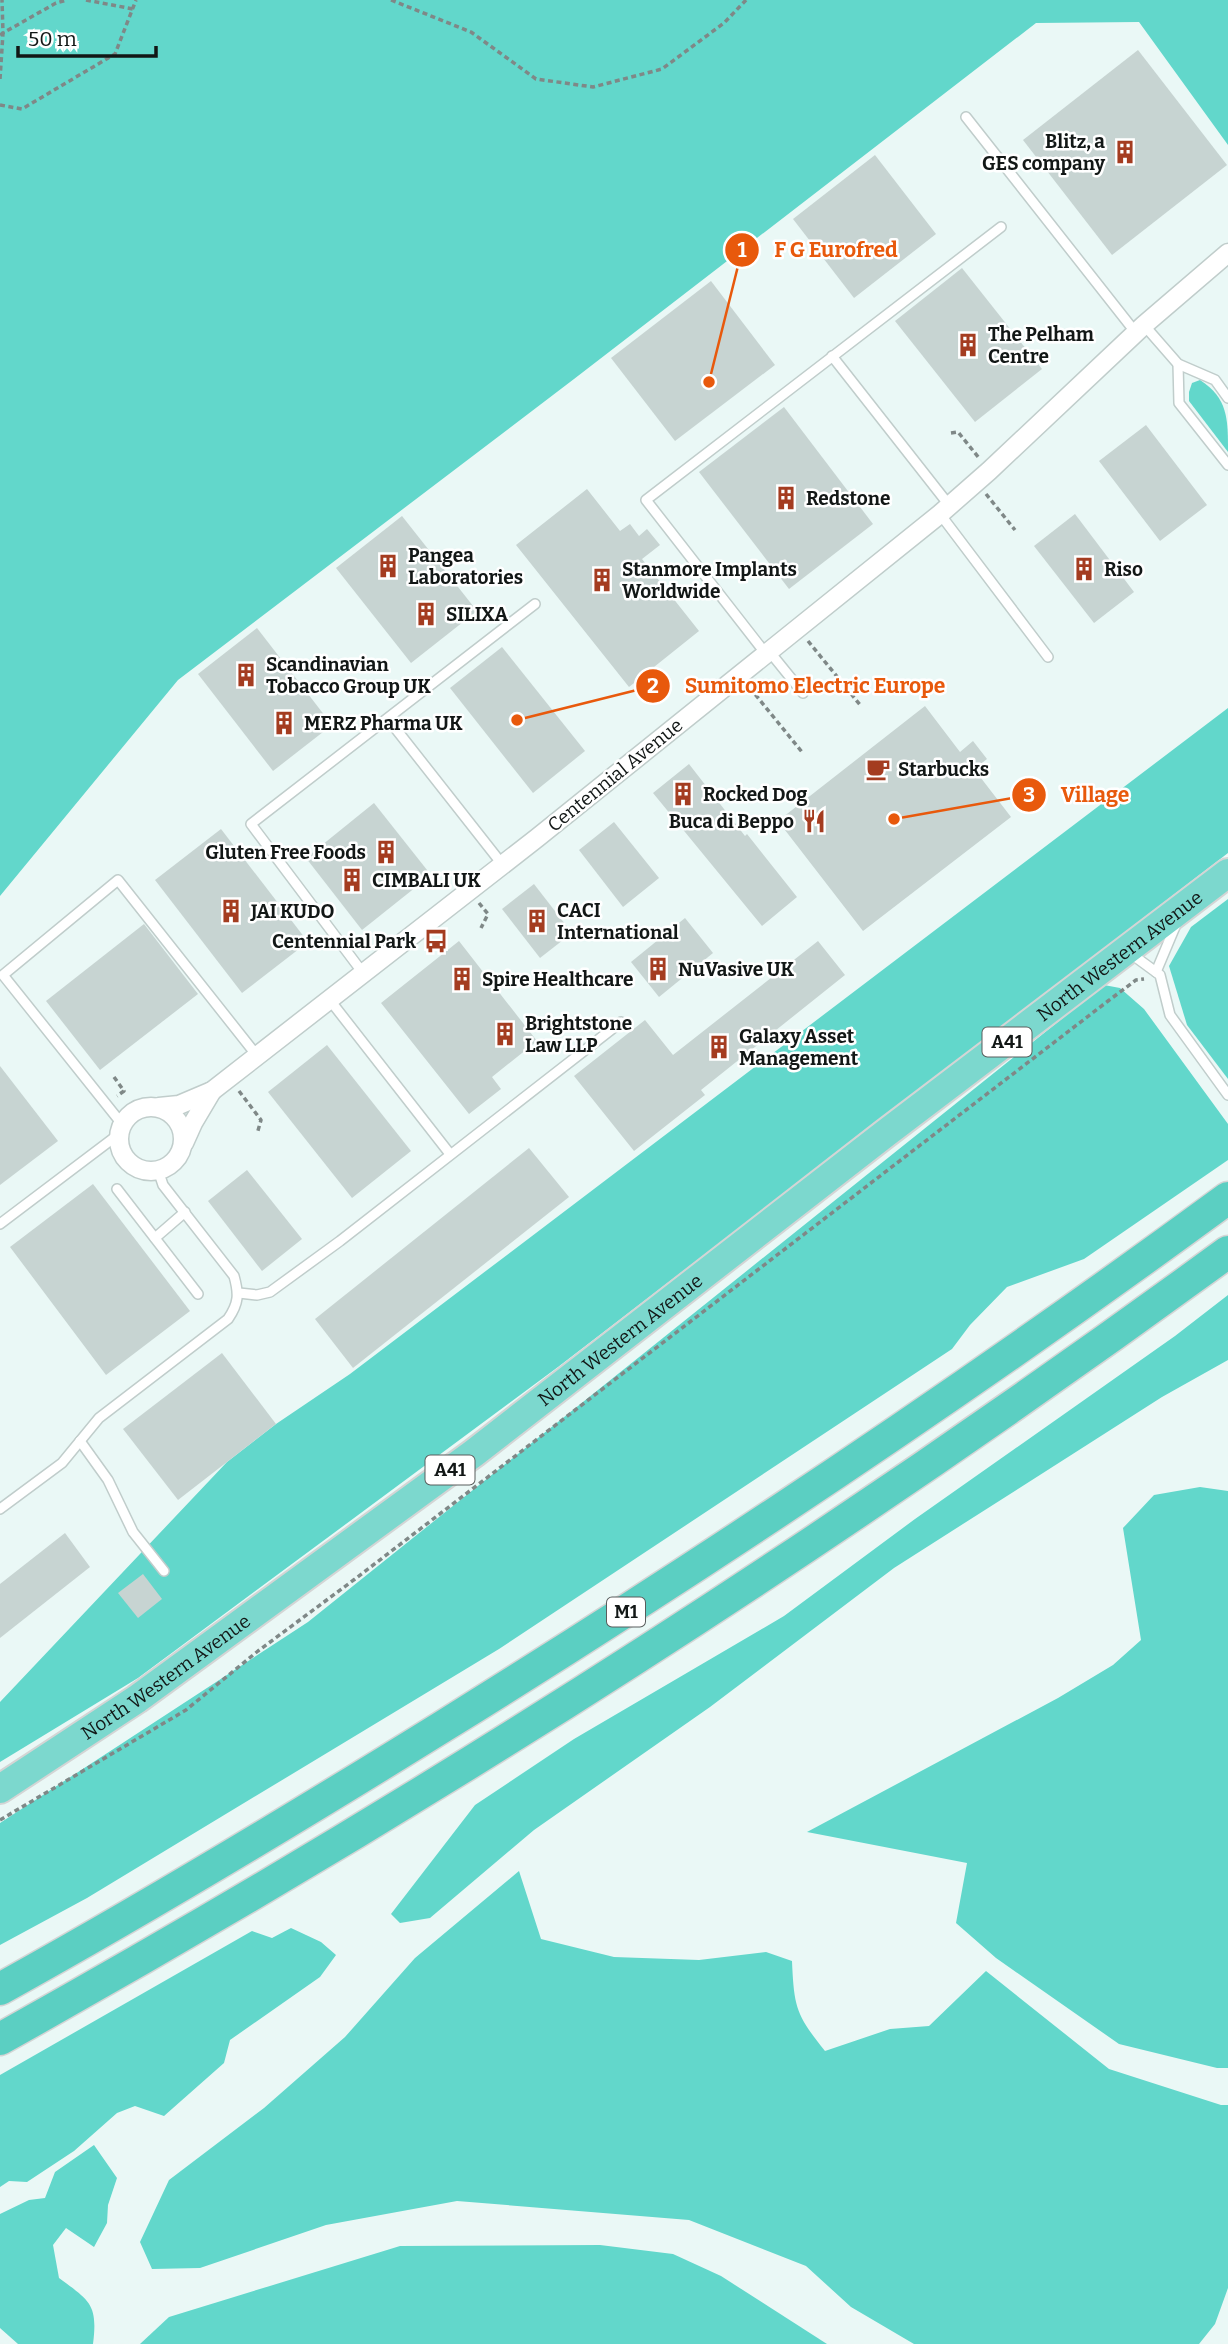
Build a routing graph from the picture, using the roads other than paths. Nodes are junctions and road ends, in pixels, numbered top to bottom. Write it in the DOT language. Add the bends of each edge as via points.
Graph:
graph roads {
  1 [pos="966,117"];
  2 [pos="1001,227"];
  3 [pos="1228,253"];
  4 [pos="1140,329"];
  5 [pos="832,356"];
  6 [pos="1178,364"];
  7 [pos="1228,398"];
  8 [pos="1228,464"];
  9 [pos="944,510"];
  10 [pos="535,604"];
  11 [pos="768,653"];
  12 [pos="1048,657"];
  13 [pos="803,693"];
  14 [pos="387,719"];
  15 [pos="502,864"];
  16 [pos="1228,873"];
  17 [pos="1184,907"];
  18 [pos="1127,951"];
  19 [pos="363,974"];
  20 [pos="1158,974"];
  21 [pos="329,999"];
  22 [pos="621,1021"];
  23 [pos="258,1057"];
  24 [pos="212,1091"];
  25 [pos="1228,1094"];
  26 [pos="159,1107"];
  27 [pos="121,1129"];
  28 [pos="182,1147"];
  29 [pos="450,1154"];
  30 [pos="158,1170"];
  31 [pos="117,1189"];
  32 [pos="1228,1198"];
  33 [pos="185,1212"];
  34 [pos="0,1224"];
  35 [pos="155,1238"];
  36 [pos="1228,1252"];
  37 [pos="239,1293"];
  38 [pos="198,1294"];
  39 [pos="80,1441"];
  40 [pos="0,1509"];
  41 [pos="164,1571"];
  42 [pos="0,1789"];
  43 [pos="0,1989"];
  44 [pos="0,2039"];
  1 -- 4 [label="lane"];
  2 -- 5 [label="lane"];
  3 -- 4 [label="street, Centennial Avenue"];
  4 -- 6 [label="lane"];
  4 -- 9 [label="street, Centennial Avenue"];
  5 -- 9 [label="lane"];
  5 -- 11 [label="lane" via="646,500"];
  6 -- 7 [label="lane" via="1215,380"];
  6 -- 8 [label="lane" via="1179,403"];
  9 -- 11 [label="street, Centennial Avenue"];
  9 -- 12 [label="lane"];
  10 -- 14 [label="lane"];
  11 -- 13 [label="lane"];
  11 -- 15 [label="street, Centennial Avenue"];
  14 -- 15 [label="lane"];
  14 -- 19 [label="lane" via="251,824"];
  15 -- 19 [label="street, Centennial Avenue"];
  16 -- 17 [label="highway, North Western Avenue / A41"];
  17 -- 18 [label="highway, North Western Avenue / A41"];
  17 -- 20 [label="lane"];
  18 -- 20 [label="lane"];
  18 -- 42 [label="highway, North Western Avenue / A41" via="474,1453 137,1699"];
  19 -- 21 [label="street, Centennial Avenue"];
  20 -- 25 [label="lane" via="1170,1015"];
  21 -- 23 [label="street, Centennial Avenue"];
  21 -- 29 [label="lane"];
  22 -- 29 [label="lane"];
  23 -- 24 [label="street, Centennial Avenue"];
  23 -- 27 [label="lane" via="118,880 3,975"];
  24 -- 26 [label="street" via="179,1105"];
  24 -- 28 [label="street"];
  26 -- 27 [label="street" via="138,1109"];
  26 -- 28 [label="street" via="176,1118"];
  27 -- 30 [label="street" via="119,1144 129,1162 148,1171"];
  27 -- 34 [label="lane"];
  28 -- 30 [label="street" via="173,1162"];
  29 -- 37 [label="lane" via="270,1292"];
  30 -- 33 [label="lane" via="163,1185"];
  31 -- 35 [label="lane"];
  32 -- 43 [label="highway, M1" via="964,1386 692,1569 358,1779"];
  33 -- 35 [label="lane"];
  33 -- 37 [label="lane" via="234,1276"];
  35 -- 38 [label="lane"];
  36 -- 44 [label="highway, M1" via="709,1612 382,1816"];
  37 -- 39 [label="lane" via="228,1318 99,1418"];
  39 -- 40 [label="lane" via="62,1463"];
  39 -- 41 [label="lane" via="108,1480 133,1532"];
}
